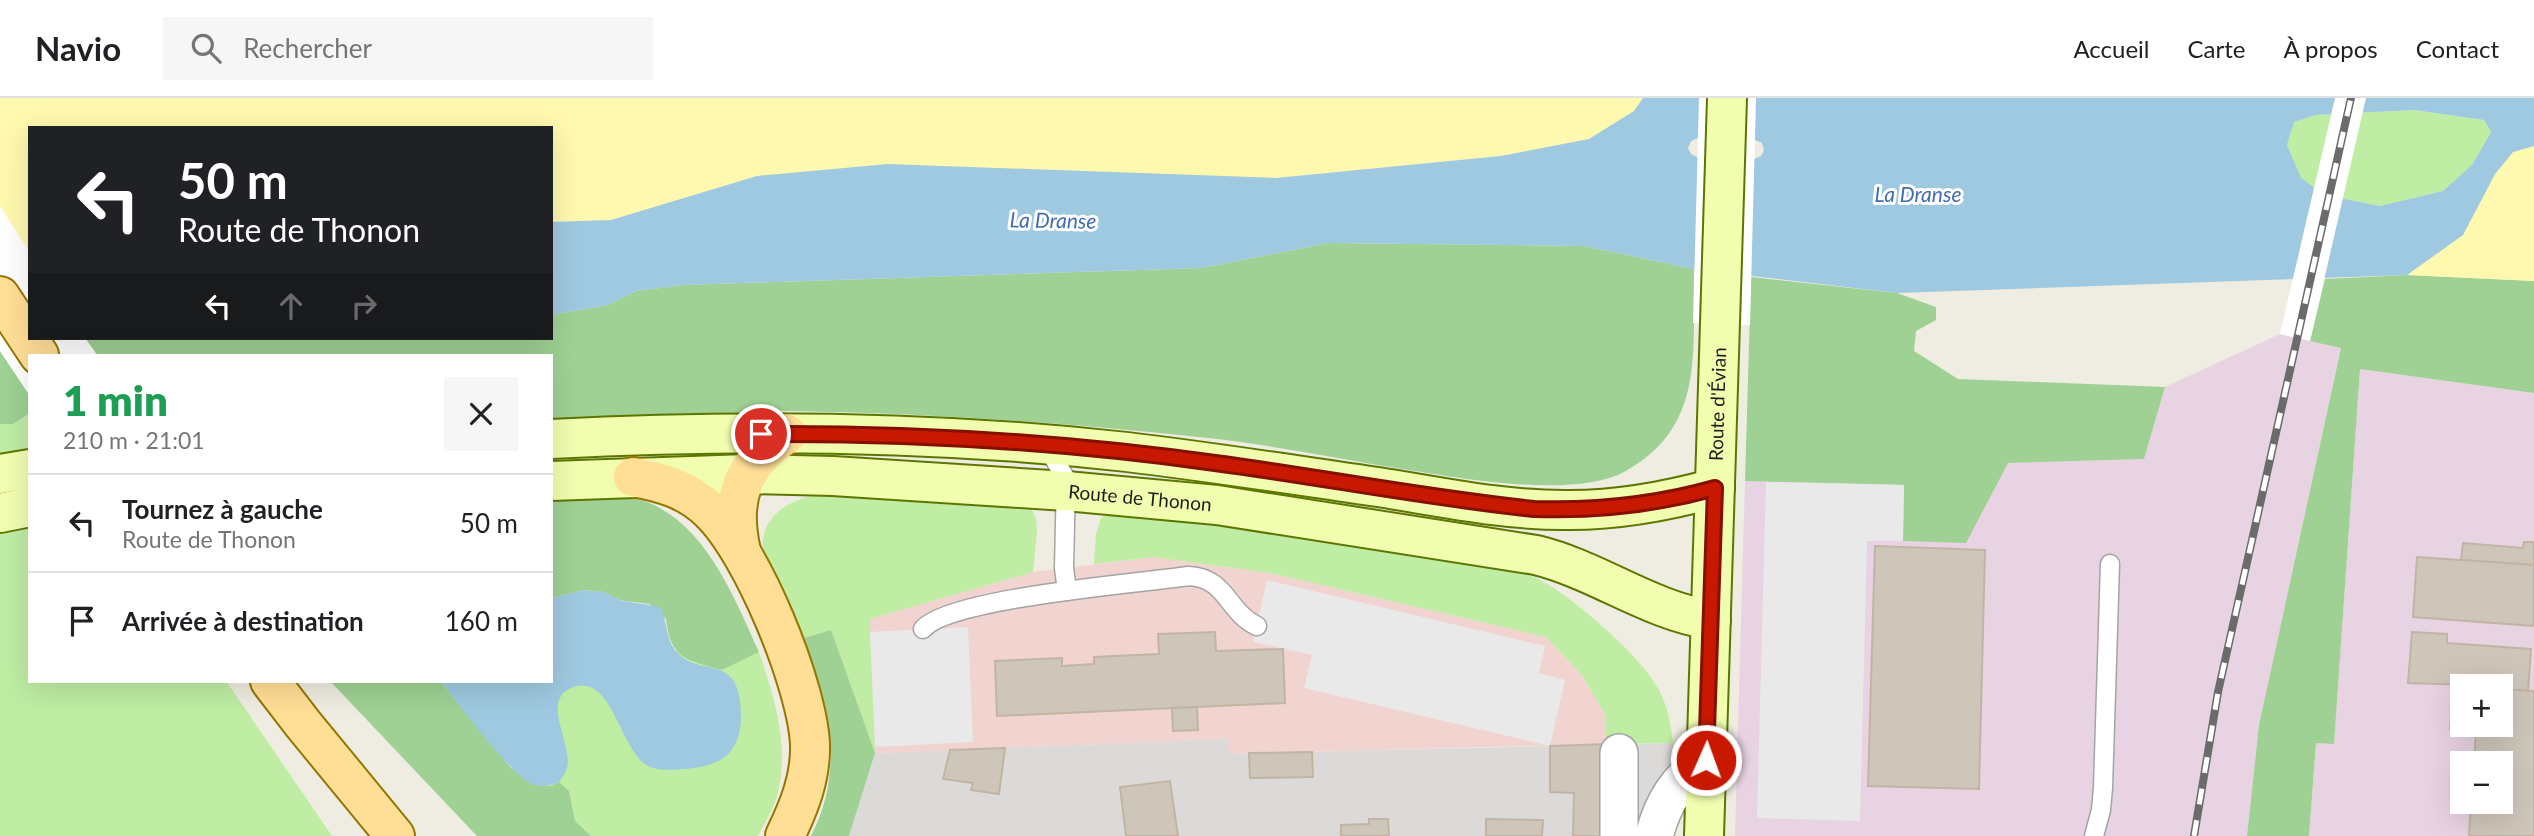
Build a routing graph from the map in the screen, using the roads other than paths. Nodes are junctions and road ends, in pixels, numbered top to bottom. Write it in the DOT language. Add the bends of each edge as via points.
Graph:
graph roads {
  1 [pos="1727,98"];
  2 [pos="0,296"];
  3 [pos="28,338"];
  4 [pos="788,434"];
  5 [pos="553,439"];
  6 [pos="1032,444"];
  7 [pos="28,469"];
  8 [pos="0,474"];
  9 [pos="747,474"];
  10 [pos="633,477"];
  11 [pos="553,481"];
  12 [pos="1715,488"];
  13 [pos="1066,491"];
  14 [pos="28,507"];
  15 [pos="0,513"];
  16 [pos="742,553"];
  17 [pos="2110,564"];
  18 [pos="1067,591"];
  19 [pos="1711,620"];
  20 [pos="1256,626"];
  21 [pos="923,629"];
  22 [pos="272,683"];
  23 [pos="1619,753"];
  24 [pos="1706,760"];
  25 [pos="396,836"];
  26 [pos="785,836"];
  27 [pos="1619,836"];
  28 [pos="1654,836"];
  29 [pos="1704,836"];
  30 [pos="2094,836"];
  1 -- 12 [label="main road, Route d'Évian"];
  2 -- 3 [label="main road"];
  4 -- 5 [label="main road"];
  4 -- 6 [label="main road"];
  4 -- 9 [label="main road" via="768,447"];
  6 -- 12 [label="main road" via="1214,463 1534,509 1631,506"];
  6 -- 13 [label="lane" via="1061,467"];
  7 -- 8 [label="main road"];
  9 -- 10 [label="main road, Route de Thonon"];
  9 -- 13 [label="main road, Route de Thonon"];
  9 -- 16 [label="main road" via="736,507"];
  10 -- 11 [label="main road, Route de Thonon"];
  10 -- 16 [label="main road" via="660,482 709,509"];
  12 -- 19 [label="main road, Route d'Évian"];
  13 -- 18 [label="lane"];
  13 -- 19 [label="main road, Route de Thonon" via="1217,505 1536,555 1562,561 1663,608"];
  14 -- 15 [label="main road"];
  16 -- 26 [label="main road" via="780,635 806,713 808,779"];
  17 -- 30 [label="lane" via="2103,788"];
  18 -- 20 [label="lane" via="1202,576 1213,581"];
  18 -- 21 [label="lane" via="998,601 935,620"];
  19 -- 24 [label="main road, Route d'Évian"];
  22 -- 25 [label="main road"];
  23 -- 27 [label="street"];
  24 -- 28 [label="street" via="1676,786"];
  24 -- 29 [label="main road, Route d'Évian"];
}
